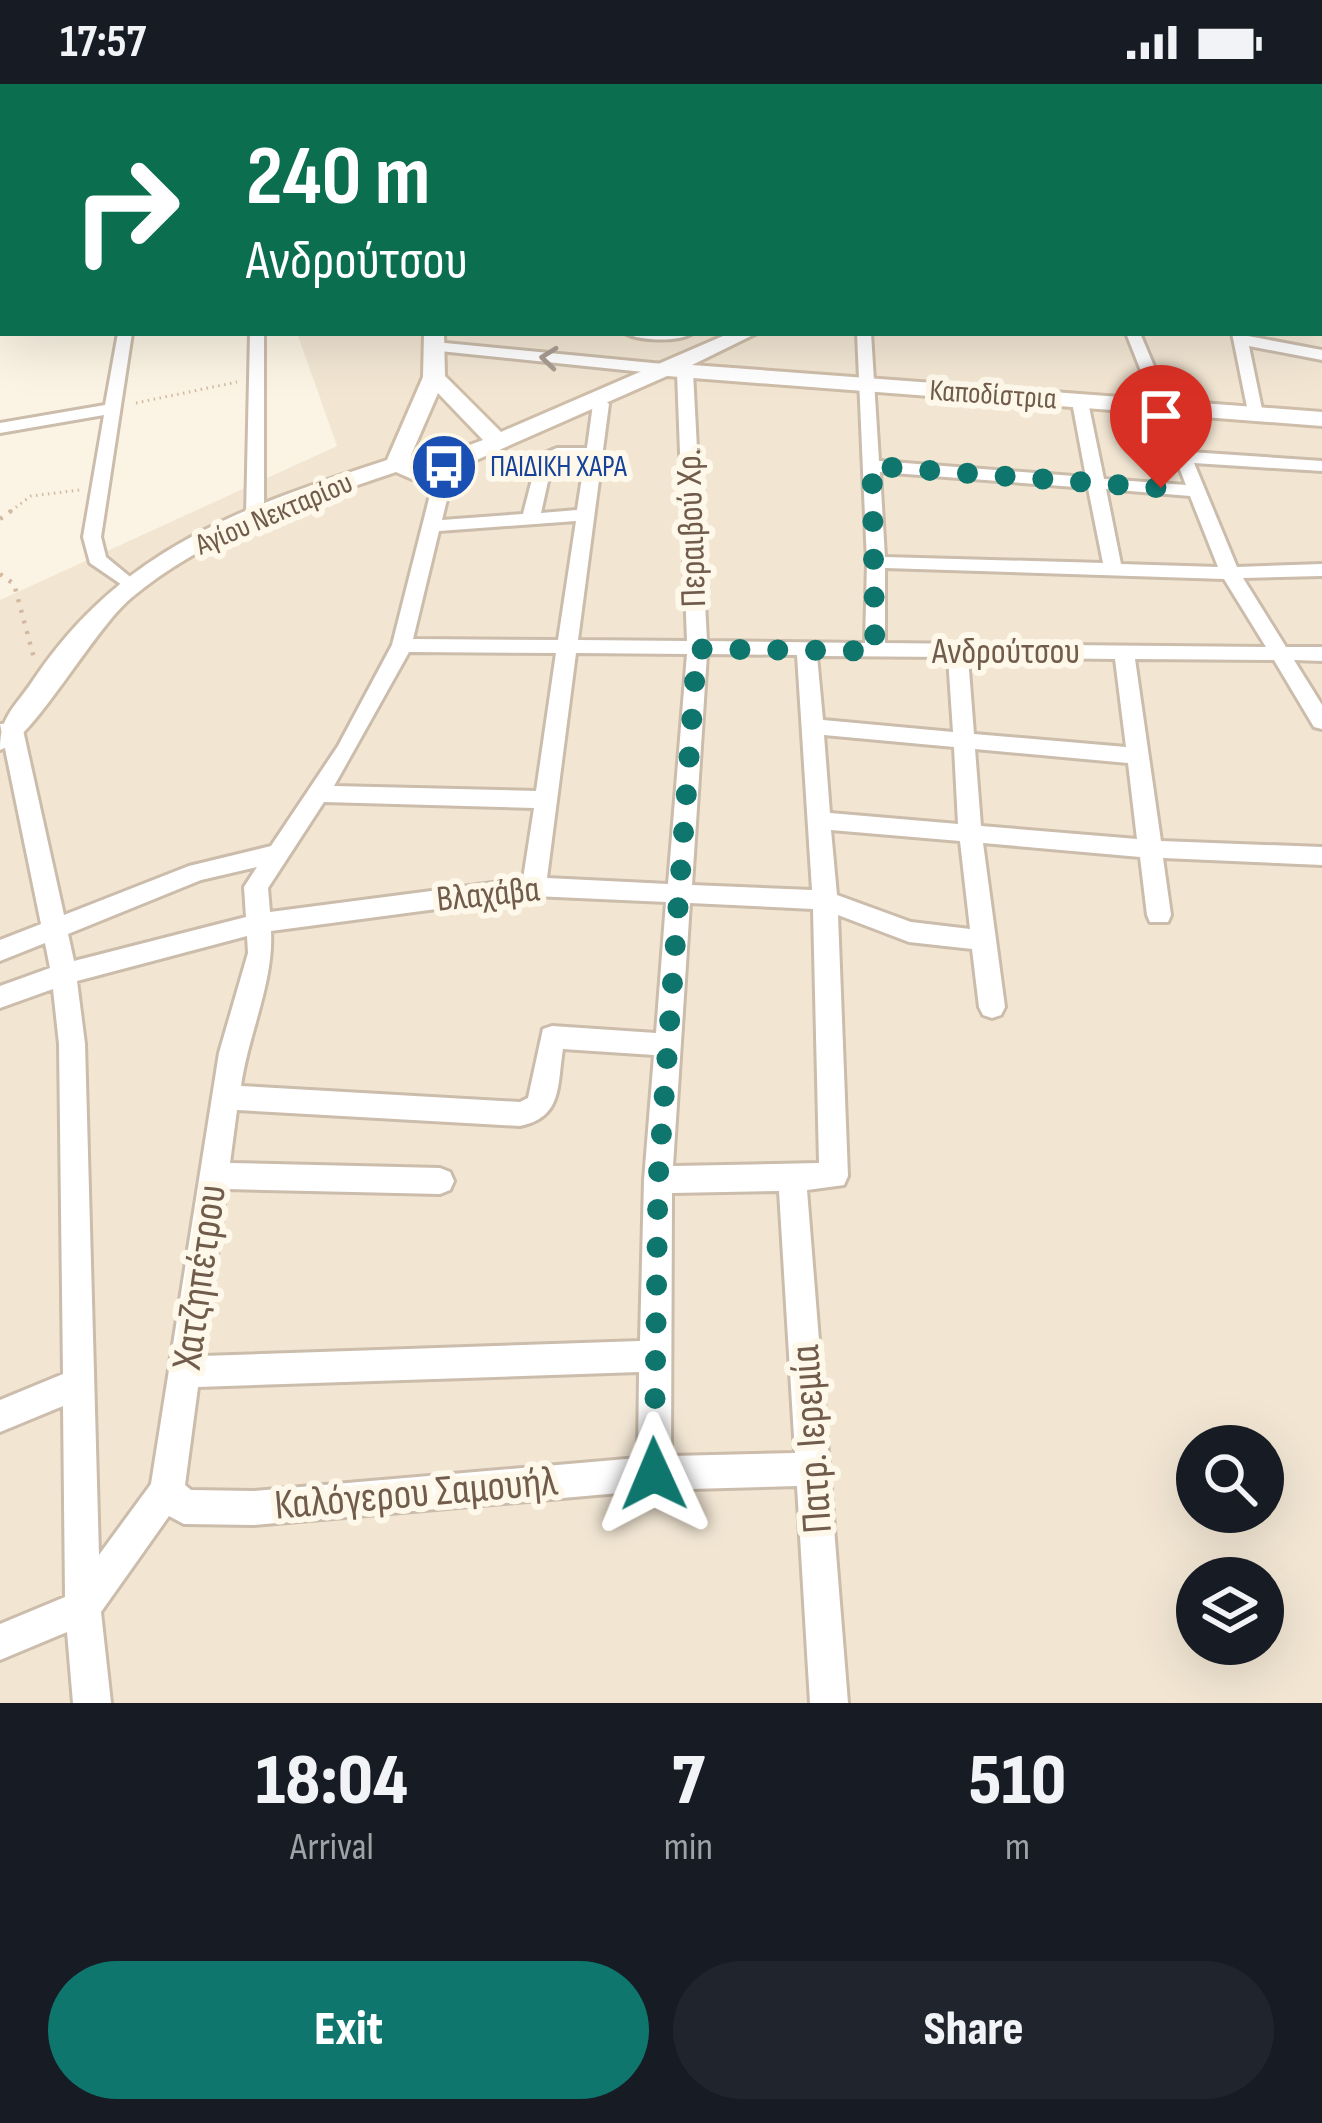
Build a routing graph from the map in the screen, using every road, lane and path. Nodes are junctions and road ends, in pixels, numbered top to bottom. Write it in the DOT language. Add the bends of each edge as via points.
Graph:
graph roads {
  1 [pos="125,336"];
  2 [pos="257,336"];
  3 [pos="690,336"];
  4 [pos="740,336"];
  5 [pos="864,336"];
  6 [pos="1134,336"];
  7 [pos="1240,336"];
  8 [pos="435,340"];
  9 [pos="718,346"];
  10 [pos="1322,355"];
  11 [pos="674,371"];
  12 [pos="434,377"];
  13 [pos="254,378"];
  14 [pos="869,386"];
  15 [pos="596,398"];
  16 [pos="1080,402"];
  17 [pos="115,407"];
  18 [pos="1160,408"];
  19 [pos="1256,414"];
  20 [pos="1322,419"];
  21 [pos="0,428"];
  22 [pos="495,440"];
  23 [pos="594,453"];
  24 [pos="1181,458"];
  25 [pos="399,460"];
  26 [pos="872,466"];
  27 [pos="1322,466"];
  28 [pos="432,471"];
  29 [pos="1095,483"];
  30 [pos="98,488"];
  31 [pos="1194,490"];
  32 [pos="585,515"];
  33 [pos="255,516"];
  34 [pos="530,518"];
  35 [pos="0,519"];
  36 [pos="431,526"];
  37 [pos="876,562"];
  38 [pos="1113,569"];
  39 [pos="1322,570"];
  40 [pos="1230,573"];
  41 [pos="0,574"];
  42 [pos="131,585"];
  43 [pos="403,644"];
  44 [pos="566,646"];
  45 [pos="697,649"];
  46 [pos="807,650"];
  47 [pos="875,651"];
  48 [pos="958,653"];
  49 [pos="1124,653"];
  50 [pos="1280,654"];
  51 [pos="1322,654"];
  52 [pos="53,672"];
  53 [pos="1322,722"];
  54 [pos="814,727"];
  55 [pos="4,734"];
  56 [pos="965,740"];
  57 [pos="1137,756"];
  58 [pos="319,794"];
  59 [pos="549,800"];
  60 [pos="821,821"];
  61 [pos="970,831"];
  62 [pos="1152,849"];
  63 [pos="279,853"];
  64 [pos="1322,856"];
  65 [pos="534,887"];
  66 [pos="678,893"];
  67 [pos="825,900"];
  68 [pos="1159,914"];
  69 [pos="260,923"];
  70 [pos="56,930"];
  71 [pos="981,940"];
  72 [pos="0,951"];
  73 [pos="64,974"];
  74 [pos="0,998"];
  75 [pos="992,1007"];
  76 [pos="668,1045"];
  77 [pos="225,1097"];
  78 [pos="214,1176"];
  79 [pos="792,1176"];
  80 [pos="658,1180"];
  81 [pos="440,1181"];
  82 [pos="652,1356"];
  83 [pos="187,1372"];
  84 [pos="79,1383"];
  85 [pos="0,1416"];
  86 [pos="815,1469"];
  87 [pos="654,1474"];
  88 [pos="167,1490"];
  89 [pos="82,1607"];
  90 [pos="0,1642"];
  91 [pos="822,1702"];
  92 [pos="92,1703"];
  1 -- 17 [label="street"];
  2 -- 13 [label="street"];
  3 -- 9 [label="street"];
  4 -- 9 [label="street"];
  5 -- 14 [label="street"];
  6 -- 18 [label="street"];
  7 -- 10 [label="street"];
  7 -- 19 [label="street"];
  11 -- 8 [label="street, one-way"];
  8 -- 12 [label="street"];
  9 -- 11 [label="street"];
  11 -- 14 [label="street, Καποδίστρια"];
  11 -- 15 [label="street"];
  11 -- 45 [label="street, Περαιβού Χρ."];
  12 -- 22 [label="street"];
  12 -- 25 [label="street"];
  13 -- 17 [label="path"];
  13 -- 33 [label="street"];
  14 -- 16 [label="street, Καποδίστρια"];
  14 -- 26 [label="street"];
  15 -- 22 [label="street"];
  15 -- 23 [label="street"];
  16 -- 18 [label="street, Καποδίστρια"];
  16 -- 29 [label="street"];
  17 -- 21 [label="street"];
  17 -- 30 [label="street"];
  18 -- 19 [label="street, Καποδίστρια"];
  18 -- 24 [label="street"];
  19 -- 20 [label="street, Καποδίστρια"];
  22 -- 25 [label="street, Αγίου Νεκταρίου" via="417,447"];
  22 -- 28 [label="street"];
  23 -- 32 [label="street"];
  23 -- 34 [label="street" via="544,460"];
  24 -- 27 [label="street"];
  24 -- 31 [label="street"];
  25 -- 28 [label="street, Αγίου Νεκταρίου" via="412,472"];
  25 -- 33 [label="street, Αγίου Νεκταρίου"];
  26 -- 29 [label="street"];
  26 -- 37 [label="street"];
  28 -- 36 [label="street, Χατζηπέτρου" via="440,491"];
  29 -- 31 [label="street"];
  29 -- 38 [label="street"];
  30 -- 35 [label="path" via="31,496"];
  30 -- 42 [label="street" via="93,548"];
  31 -- 40 [label="street"];
  32 -- 34 [label="street"];
  32 -- 44 [label="street"];
  33 -- 42 [label="street, Αγίου Νεκταρίου"];
  34 -- 36 [label="street"];
  36 -- 43 [label="street, Χατζηπέτρου"];
  37 -- 38 [label="street"];
  37 -- 47 [label="street"];
  38 -- 40 [label="street"];
  39 -- 40 [label="street"];
  40 -- 50 [label="street"];
  41 -- 52 [label="path" via="14,584 31,655"];
  42 -- 52 [label="street, Αγίου Νεκταρίου" via="86,626"];
  43 -- 44 [label="street, Ανδρούτσου"];
  43 -- 58 [label="street, Χατζηπέτρου"];
  44 -- 45 [label="street, Ανδρούτσου"];
  44 -- 59 [label="street"];
  45 -- 46 [label="street, Ανδρούτσου"];
  45 -- 66 [label="street, Περαιβού Χρ."];
  46 -- 47 [label="street, Ανδρούτσου"];
  46 -- 54 [label="street"];
  47 -- 48 [label="street, Ανδρούτσου"];
  48 -- 49 [label="street, Ανδρούτσου"];
  48 -- 56 [label="street"];
  49 -- 50 [label="street, Ανδρούτσου"];
  49 -- 57 [label="street"];
  50 -- 51 [label="street, Ανδρούτσου"];
  50 -- 53 [label="street"];
  52 -- 55 [label="street, Αγίου Νεκταρίου"];
  54 -- 56 [label="street"];
  54 -- 60 [label="street"];
  55 -- 70 [label="street"];
  56 -- 57 [label="street"];
  56 -- 61 [label="street"];
  57 -- 62 [label="street"];
  58 -- 59 [label="street"];
  58 -- 63 [label="street, Χατζηπέτρου"];
  59 -- 65 [label="street"];
  60 -- 61 [label="street"];
  60 -- 67 [label="street"];
  61 -- 62 [label="street"];
  61 -- 71 [label="street"];
  62 -- 64 [label="street"];
  62 -- 68 [label="street"];
  63 -- 69 [label="street, Χατζηπέτρου" via="256,887"];
  63 -- 70 [label="street" via="197,872"];
  65 -- 66 [label="street, Βλαχάβα"];
  65 -- 69 [label="street, Βλαχάβα"];
  66 -- 67 [label="street, Βλαχάβα"];
  66 -- 76 [label="street, Περαιβού Χρ."];
  67 -- 71 [label="street, Βλαχάβα" via="910,932"];
  67 -- 79 [label="street" via="834,1176"];
  69 -- 73 [label="street, Βλαχάβα"];
  69 -- 77 [label="street, Χατζηπέτρου"];
  70 -- 72 [label="street"];
  70 -- 73 [label="street"];
  71 -- 75 [label="street"];
  73 -- 74 [label="street, Βλαχάβα"];
  73 -- 84 [label="street" via="78,1115"];
  76 -- 77 [label="street" via="552,1037 541,1102 520,1114"];
  76 -- 80 [label="street, Περαιβού Χρ."];
  77 -- 78 [label="street, Χατζηπέτρου"];
  78 -- 81 [label="street"];
  78 -- 83 [label="street, Χατζηπέτρου"];
  79 -- 80 [label="street"];
  79 -- 86 [label="street, Πατρ. Ιερεμία"];
  80 -- 82 [label="street, Περαιβού Χρ."];
  82 -- 83 [label="street"];
  82 -- 87 [label="street, Περαιβού Χρ."];
  83 -- 88 [label="street, Χατζηπέτρου"];
  84 -- 85 [label="street"];
  84 -- 89 [label="street"];
  86 -- 87 [label="street, Καλόγερου Σαμουήλ"];
  86 -- 91 [label="street, Πατρ. Ιερεμία"];
  87 -- 88 [label="street, Καλόγερου Σαμουήλ" via="254,1508 184,1507"];
  88 -- 89 [label="street, Χατζηπέτρου"];
  89 -- 90 [label="street"];
  89 -- 92 [label="street"];
}
